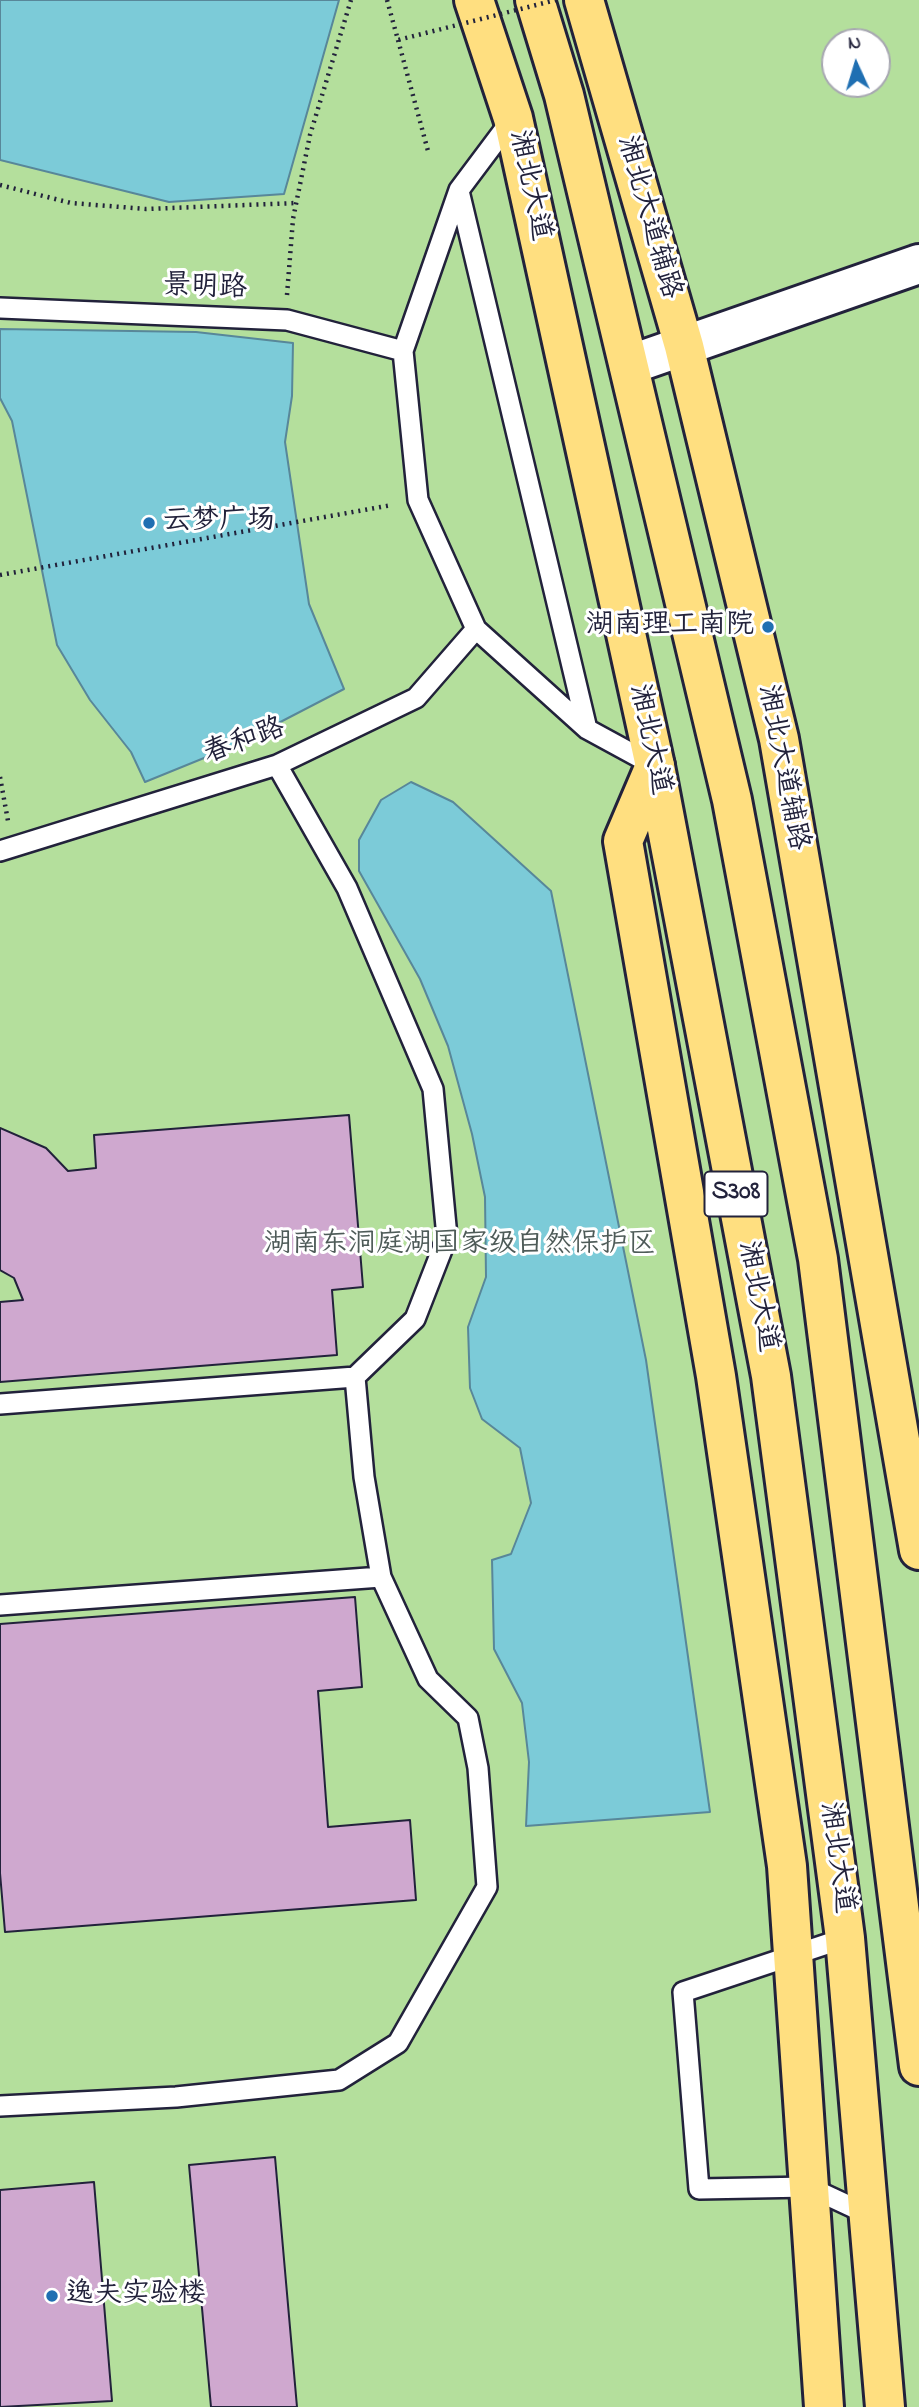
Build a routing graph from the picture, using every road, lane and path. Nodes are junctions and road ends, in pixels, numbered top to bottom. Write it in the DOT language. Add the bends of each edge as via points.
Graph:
graph roads {
  1 [pos="351,0"];
  2 [pos="387,0"];
  3 [pos="474,0"];
  4 [pos="535,0"];
  5 [pos="556,0"];
  6 [pos="584,0"];
  7 [pos="398,40"];
  8 [pos="513,117"];
  9 [pos="428,151"];
  10 [pos="0,185"];
  11 [pos="459,190"];
  12 [pos="296,203"];
  13 [pos="919,264"];
  14 [pos="0,308"];
  15 [pos="286,320"];
  16 [pos="684,346"];
  17 [pos="403,351"];
  18 [pos="629,365"];
  19 [pos="418,500"];
  20 [pos="0,575"];
  21 [pos="476,629"];
  22 [pos="587,729"];
  23 [pos="277,765"];
  24 [pos="654,766"];
  25 [pos="0,777"];
  26 [pos="6,849"];
  27 [pos="355,1377"];
  28 [pos="0,1404"];
  29 [pos="919,1549"];
  30 [pos="381,1577"];
  31 [pos="0,1605"];
  32 [pos="845,1938"];
  33 [pos="793,1955"];
  34 [pos="919,2066"];
  35 [pos="0,2106"];
  36 [pos="809,2187"];
  37 [pos="869,2215"];
  38 [pos="824,2407"];
  39 [pos="885,2407"];
  1 -- 12 [label="path" via="310,135"];
  2 -- 7 [label="path, bridge"];
  3 -- 8 [label="main road, 湘北大道 / S308"];
  4 -- 18 [label="main road, 湘北大道 / S308" via="564,95"];
  5 -- 7 [label="path, bridge"];
  6 -- 16 [label="main road, 湘北大道辅路"];
  7 -- 9 [label="path"];
  8 -- 11 [label="lane"];
  8 -- 24 [label="main road, 湘北大道 / S308"];
  10 -- 12 [label="path" via="71,203 146,209"];
  11 -- 17 [label="lane"];
  11 -- 22 [label="lane"];
  12 -- 15 [label="path" via="286,276"];
  13 -- 16 [label="street"];
  14 -- 15 [label="lane, 景明路"];
  15 -- 17 [label="lane, 景明路"];
  16 -- 18 [label="street"];
  16 -- 29 [label="main road, 湘北大道辅路" via="779,739"];
  17 -- 19 [label="lane"];
  18 -- 34 [label="main road, 湘北大道 / S308" via="732,800 818,1259"];
  19 -- 20 [label="path"];
  19 -- 21 [label="lane"];
  21 -- 22 [label="lane"];
  21 -- 23 [label="lane, 春和路" via="416,698"];
  22 -- 24 [label="lane"];
  23 -- 26 [label="lane, 春和路"];
  23 -- 27 [label="lane" via="347,887 433,1089 447,1237 415,1319"];
  24 -- 32 [label="main road, 湘北大道 / S308" via="771,1376"];
  24 -- 33 [label="main road" via="623,841 718,1390 787,1866"];
  25 -- 26 [label="path"];
  27 -- 28 [label="lane"];
  27 -- 30 [label="lane" via="364,1477"];
  30 -- 31 [label="lane"];
  30 -- 35 [label="lane" via="428,1679 468,1718 478,1768 487,1887 398,2043 340,2080"];
  32 -- 33 [label="lane"];
  32 -- 37 [label="main road, 湘北大道 / S308"];
  33 -- 36 [label="main road"];
  33 -- 36 [label="lane" via="683,1992 699,2189"];
  36 -- 37 [label="lane"];
  36 -- 38 [label="main road"];
  37 -- 39 [label="main road, 湘北大道 / S308"];
}
